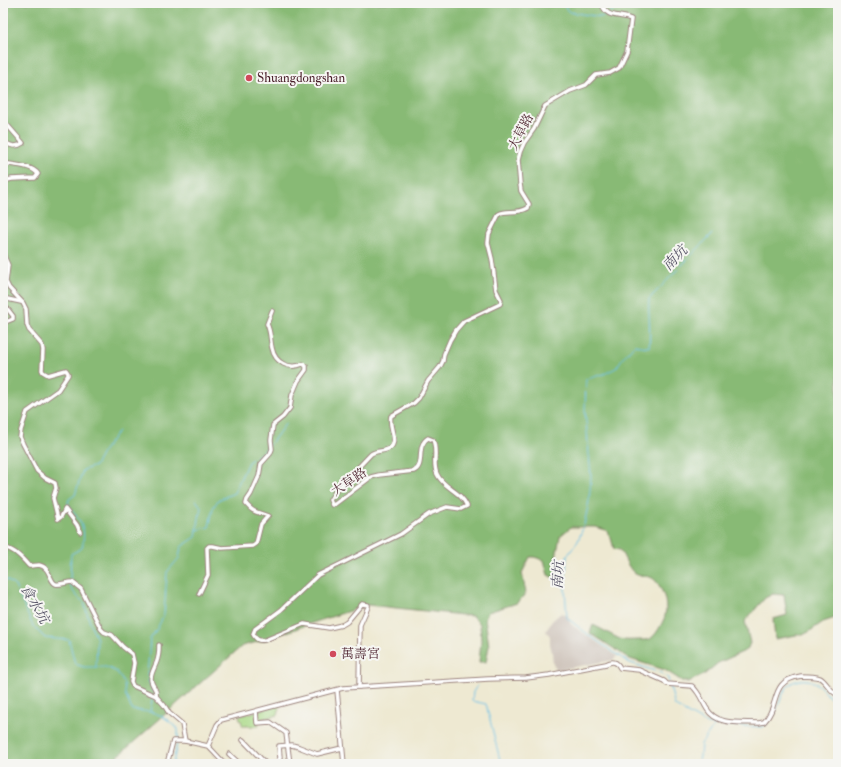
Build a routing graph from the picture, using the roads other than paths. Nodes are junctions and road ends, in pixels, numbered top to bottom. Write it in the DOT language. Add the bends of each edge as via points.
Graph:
graph roads {
  1 [pos="601,3"];
  2 [pos="3,120"];
  3 [pos="3,141"];
  4 [pos="3,163"];
  5 [pos="3,181"];
  6 [pos="3,242"];
  7 [pos="3,298"];
  8 [pos="3,303"];
  9 [pos="23,303"];
  10 [pos="272,311"];
  11 [pos="3,323"];
  12 [pos="80,532"];
  13 [pos="3,548"];
  14 [pos="199,594"];
  15 [pos="159,644"];
  16 [pos="359,687"];
  17 [pos="336,690"];
  18 [pos="838,695"];
  19 [pos="155,696"];
  20 [pos="256,711"];
  21 [pos="243,740"];
  22 [pos="185,741"];
  23 [pos="208,746"];
  24 [pos="287,746"];
  25 [pos="342,748"];
  26 [pos="229,754"];
  27 [pos="167,764"];
  28 [pos="225,764"];
  29 [pos="240,764"];
  30 [pos="266,764"];
  31 [pos="276,764"];
  32 [pos="290,764"];
  33 [pos="344,764"];
  1 -- 16 [label="street, 大草路" via="604,10 613,17 623,16 631,19 627,51 618,68 610,74 596,75 586,84 545,106 524,143 518,160 521,191 529,204 528,208 518,212 504,211 497,215 489,234 488,243 500,304 464,321 456,330 440,368 428,381 419,398 391,416 390,426 394,442 392,446 371,454 330,500 332,505 338,502 372,477 414,471 420,465 421,447 428,438 435,444 436,474 467,506 461,509 441,509 429,514 401,534 318,575 281,610 254,629 253,634 259,641 304,624 329,628 342,625 362,604 368,605 360,625"];
  2 -- 3 [label="street" via="23,143 15,146"];
  4 -- 5 [label="street" via="28,168 38,174 35,178"];
  6 -- 9 [label="street" via="8,265 6,282"];
  7 -- 9 [label="street"];
  8 -- 11 [label="street" via="13,319"];
  9 -- 12 [label="street" via="29,330 42,345 43,372 48,375 66,370 68,375 58,390 27,412 20,437 37,471 55,483 53,498 58,519 65,509"];
  10 -- 14 [label="street" via="267,324 274,355 287,366 293,368 303,364 306,370 292,395 290,408 274,425 270,454 261,464 259,476 247,500 246,504 252,511 268,516 261,524 256,544 222,548 209,546 208,574"];
  13 -- 19 [label="street" via="10,549 30,566 40,565 48,571 56,584 72,582 81,589 101,629 112,635 132,654 134,663 131,682"];
  15 -- 19 [label="street" via="159,657 151,679 156,690"];
  16 -- 17 [label="street"];
  16 -- 18 [label="street" via="488,678 526,678 614,662 620,668 639,670 667,684 692,686 711,714 719,720 759,723 764,722 771,713 776,695 788,679 805,676 820,678"];
  17 -- 20 [label="street"];
  17 -- 25 [label="street"];
  19 -- 22 [label="street" via="182,724"];
  20 -- 23 [label="street" via="221,720"];
  20 -- 24 [label="street" via="257,723 270,722 286,733"];
  21 -- 30 [label="street"];
  22 -- 23 [label="street"];
  22 -- 27 [label="street" via="173,741"];
  23 -- 28 [label="street"];
  24 -- 25 [label="street" via="299,747 317,754"];
  24 -- 31 [label="street" via="279,746 280,758"];
  24 -- 32 [label="street"];
  25 -- 33 [label="street"];
  26 -- 29 [label="street"];
}
